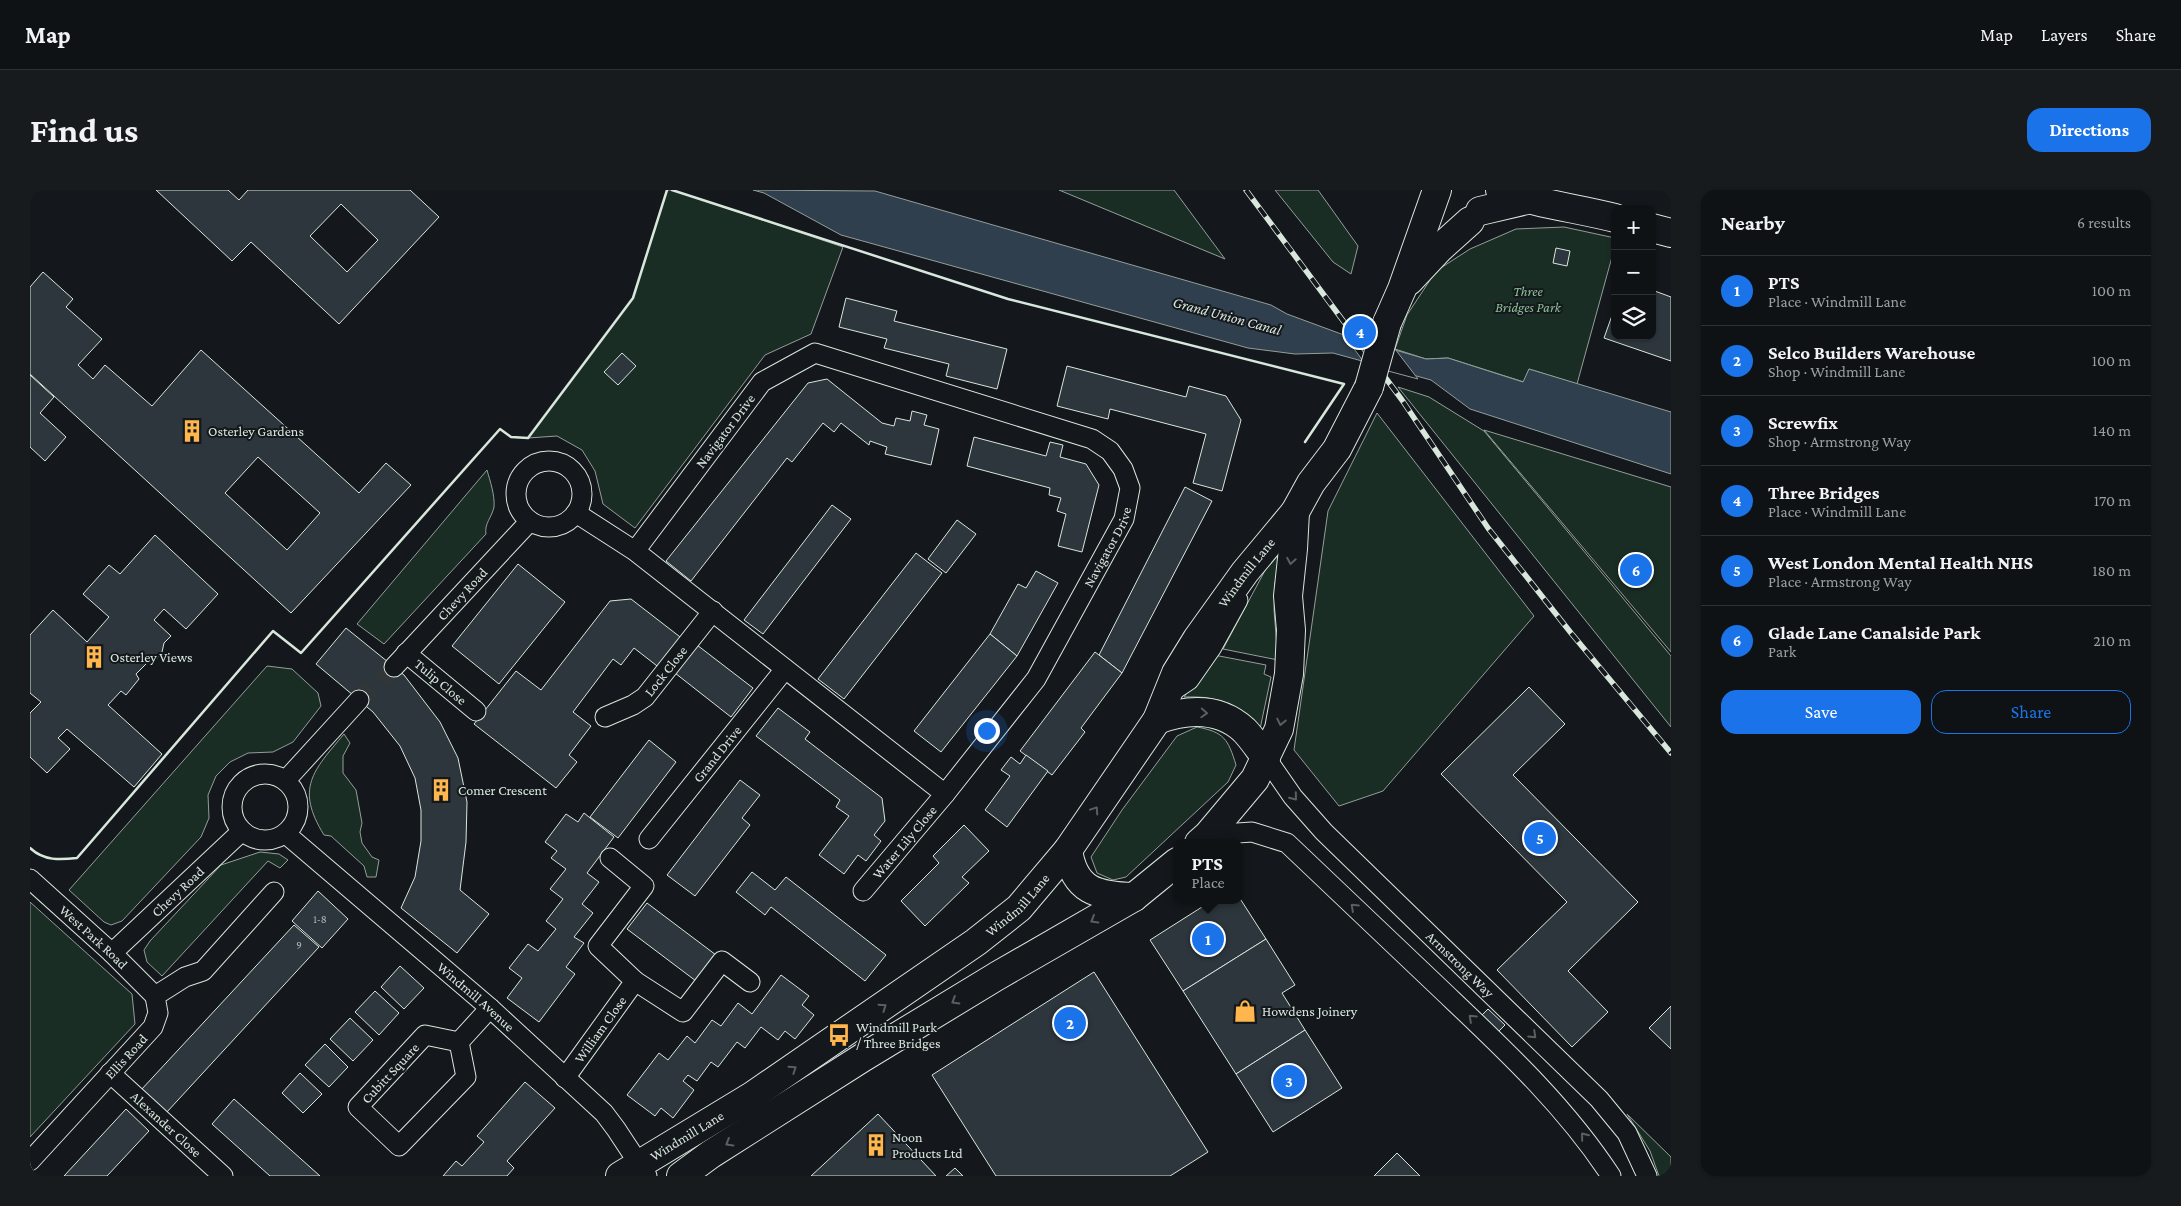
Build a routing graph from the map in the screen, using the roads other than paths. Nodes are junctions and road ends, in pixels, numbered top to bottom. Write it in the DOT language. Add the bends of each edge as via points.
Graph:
graph roads {
  1 [pos="1500,190"];
  2 [pos="1436,193"];
  3 [pos="1527,200"];
  4 [pos="1477,207"];
  5 [pos="1611,217"];
  6 [pos="1656,229"];
  7 [pos="1671,233"];
  8 [pos="1402,289"];
  9 [pos="1295,512"];
  10 [pos="576,514"];
  11 [pos="530,521"];
  12 [pos="635,551"];
  13 [pos="713,611"];
  14 [pos="400,660"];
  15 [pos="785,669"];
  16 [pos="359,700"];
  17 [pos="476,711"];
  18 [pos="605,717"];
  19 [pos="1157,720"];
  20 [pos="1266,758"];
  21 [pos="286,780"];
  22 [pos="945,794"];
  23 [pos="242,831"];
  24 [pos="286,834"];
  25 [pos="649,839"];
  26 [pos="1203,839"];
  27 [pos="1068,850"];
  28 [pos="610,858"];
  29 [pos="1173,865"];
  30 [pos="30,879"];
  31 [pos="863,890"];
  32 [pos="274,892"];
  33 [pos="1134,897"];
  34 [pos="112,953"];
  35 [pos="635,980"];
  36 [pos="750,982"];
  37 [pos="155,996"];
  38 [pos="490,1008"];
  39 [pos="459,1042"];
  40 [pos="110,1073"];
  41 [pos="565,1078"];
  42 [pos="30,1161"];
  43 [pos="635,1172"];
  44 [pos="223,1176"];
  45 [pos="681,1176"];
  46 [pos="1611,1176"];
  47 [pos="1647,1176"];
  1 -- 3 [label="main road"];
  2 -- 4 [label="main road" via="1437,209 1445,218 1457,223"];
  2 -- 8 [label="main road, Windmill Lane"];
  3 -- 4 [label="main road"];
  3 -- 5 [label="main road"];
  4 -- 8 [label="main road, Windmill Lane"];
  6 -- 7 [label="main road"];
  8 -- 9 [label="main road, Windmill Lane, bridge" via="1387,323 1369,386 1337,448 1311,483"];
  9 -- 19 [label="main road, Windmill Lane" via="1245,572 1197,639 1176,673"];
  9 -- 20 [label="main road, Windmill Lane, one-way" via="1294,549 1288,578 1291,630 1287,692 1279,729"];
  10 -- 11 [label="street" via="565,523 554,526"];
  10 -- 11 [label="street" via="582,490 575,474 564,464 541,462 524,472 516,492 519,508"];
  10 -- 12 [label="street"];
  11 -- 14 [label="street, Chevy Road"];
  12 -- 13 [label="street"];
  12 -- 22 [label="street, Navigator Drive" via="762,382 815,352 1092,439 1110,451 1123,469 1130,488 1124,519 1036,679"];
  13 -- 15 [label="street"];
  13 -- 18 [label="street, Lock Close" via="644,697"];
  14 -- 17 [label="street, Tulip Close"];
  15 -- 22 [label="street"];
  15 -- 25 [label="street, Grand Drive"];
  16 -- 21 [label="street"];
  19 -- 20 [label="main road, one-way" via="1177,713 1208,712 1225,716 1244,730"];
  27 -- 19 [label="main road, Windmill Lane, one-way"];
  20 -- 26 [label="main road, Windmill Lane" via="1255,779"];
  20 -- 47 [label="street, Armstrong Way, one-way" via="1293,797 1324,832 1599,1099 1626,1133"];
  21 -- 23 [label="street" via="265,773 248,778 239,785 231,804 232,816"];
  21 -- 24 [label="street" via="296,792 299,804 298,815"];
  22 -- 31 [label="street, Water Lily Close"];
  23 -- 24 [label="street" via="251,838 265,841"];
  23 -- 34 [label="street, Chevy Road"];
  24 -- 38 [label="street, Windmill Avenue"];
  46 -- 26 [label="street, one-way" via="1591,1145 1554,1101 1287,843 1252,832"];
  27 -- 33 [label="main road" via="1076,878 1088,888 1108,896"];
  43 -- 27 [label="main road, Windmill Lane, one-way" via="976,942 1019,908"];
  28 -- 35 [label="street" via="644,886 598,946"];
  29 -- 33 [label="main road"];
  30 -- 34 [label="street, West Park Road"];
  32 -- 37 [label="street" via="203,971 185,977"];
  33 -- 45 [label="main road, one-way" via="862,1058"];
  34 -- 37 [label="street, West Park Road"];
  35 -- 36 [label="street" via="683,1012 722,961"];
  35 -- 41 [label="street, William Close"];
  37 -- 40 [label="street, Ellis Road" via="158,1012 153,1027"];
  38 -- 39 [label="street"];
  38 -- 41 [label="street, Windmill Avenue"];
  39 -- 39 [label="street, Cubitt Square" via="466,1077 399,1146 358,1107 425,1035"];
  40 -- 42 [label="street, Ellis Road"];
  40 -- 44 [label="street, Alexander Close"];
  41 -- 43 [label="street, Windmill Avenue" via="604,1113"];
}
